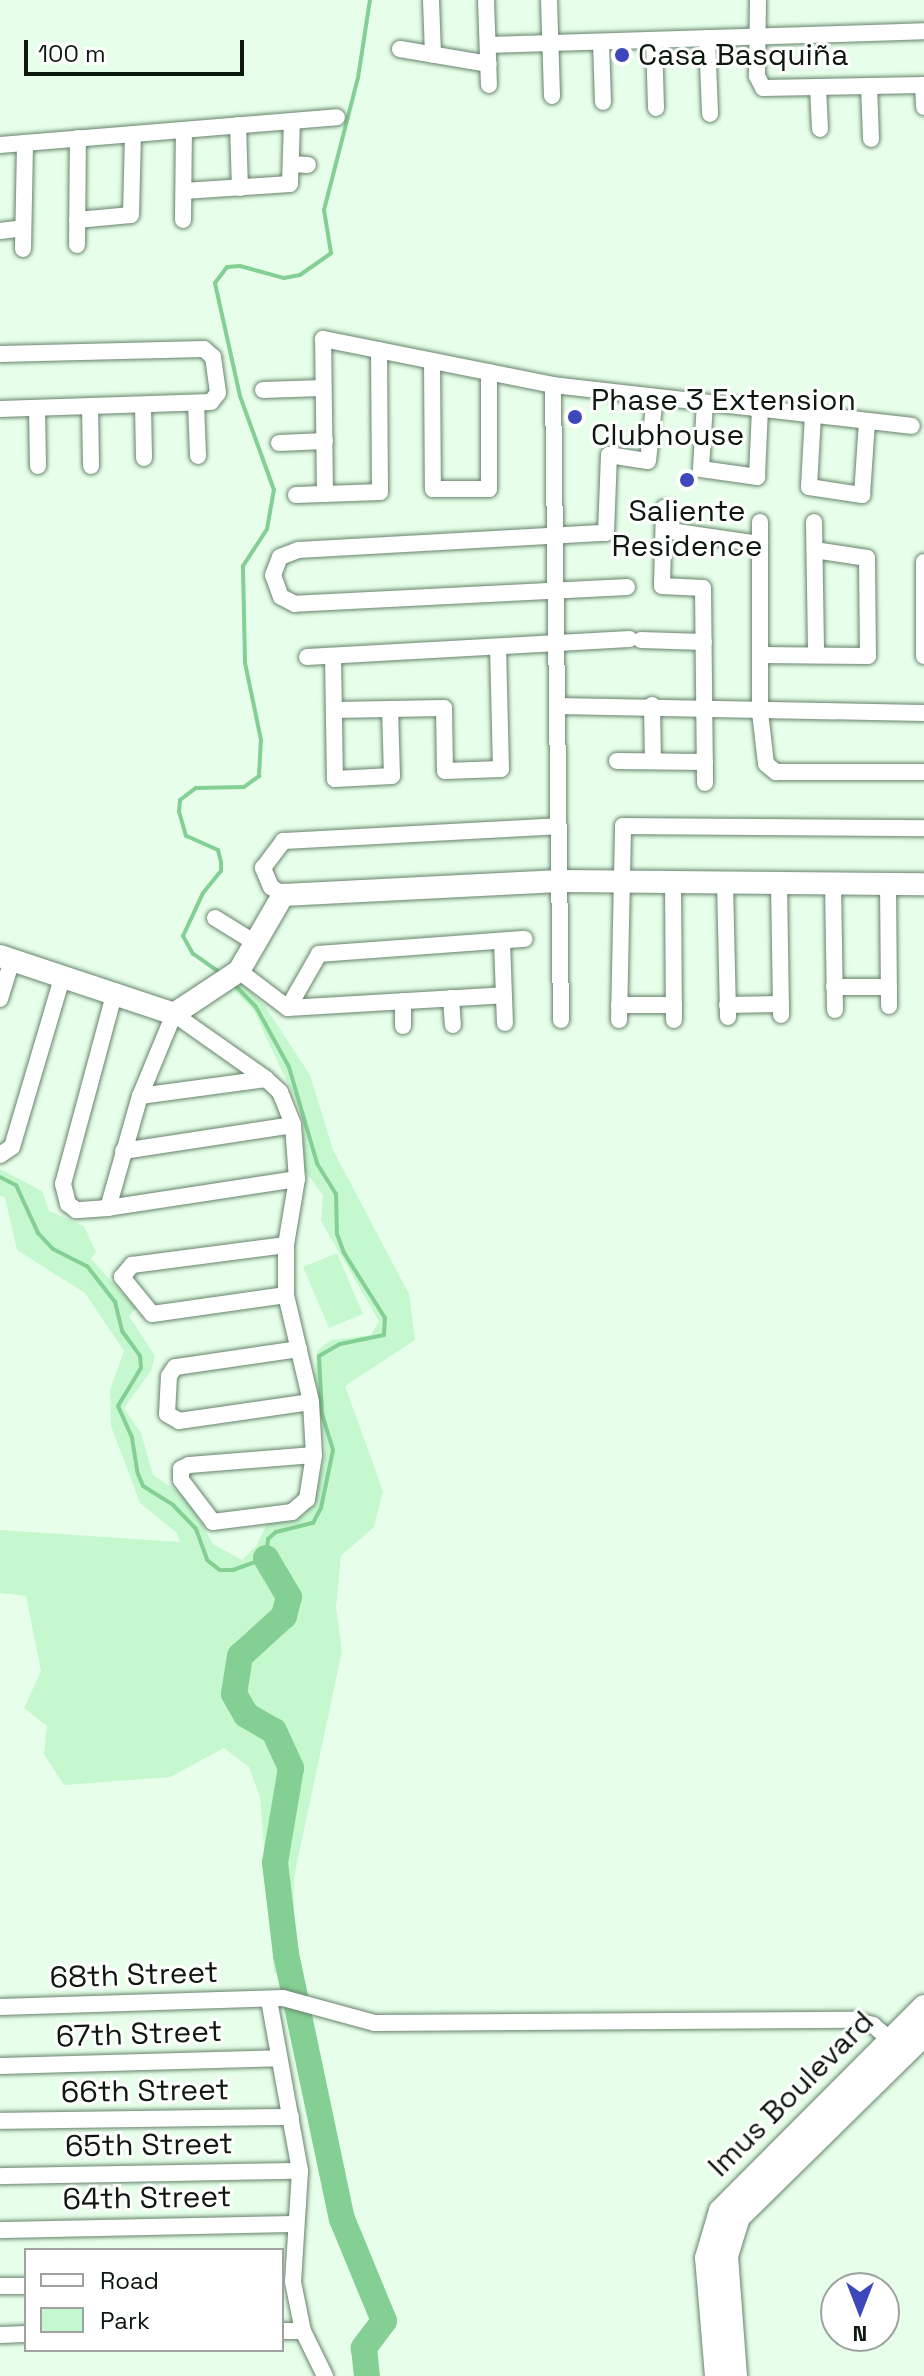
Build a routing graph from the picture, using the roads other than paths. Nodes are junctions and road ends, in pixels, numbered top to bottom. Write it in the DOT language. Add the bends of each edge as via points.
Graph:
graph roads {
  1 [pos="431,0"];
  2 [pos="486,0"];
  3 [pos="549,0"];
  4 [pos="758,0"];
  5 [pos="924,31"];
  6 [pos="758,37"];
  7 [pos="707,38"];
  8 [pos="654,40"];
  9 [pos="601,42"];
  10 [pos="550,43"];
  11 [pos="488,45"];
  12 [pos="400,49"];
  13 [pos="433,55"];
  14 [pos="489,64"];
  15 [pos="489,85"];
  16 [pos="924,85"];
  17 [pos="869,86"];
  18 [pos="818,87"];
  19 [pos="552,96"];
  20 [pos="603,102"];
  21 [pos="924,107"];
  22 [pos="656,108"];
  23 [pos="710,114"];
  24 [pos="337,117"];
  25 [pos="292,121"];
  26 [pos="238,125"];
  27 [pos="820,129"];
  28 [pos="184,130"];
  29 [pos="133,134"];
  30 [pos="78,138"];
  31 [pos="871,139"];
  32 [pos="25,143"];
  33 [pos="0,145"];
  34 [pos="240,188"];
  35 [pos="184,191"];
  36 [pos="77,220"];
  37 [pos="183,220"];
  38 [pos="23,228"];
  39 [pos="0,231"];
  40 [pos="77,245"];
  41 [pos="23,249"];
  42 [pos="379,350"];
  43 [pos="0,354"];
  44 [pos="432,361"];
  45 [pos="489,372"];
  46 [pos="553,385"];
  47 [pos="323,388"];
  48 [pos="263,390"];
  49 [pos="655,397"];
  50 [pos="196,403"];
  51 [pos="705,403"];
  52 [pos="143,405"];
  53 [pos="90,406"];
  54 [pos="37,408"];
  55 [pos="0,409"];
  56 [pos="760,409"];
  57 [pos="813,415"];
  58 [pos="867,421"];
  59 [pos="912,426"];
  60 [pos="325,441"];
  61 [pos="279,443"];
  62 [pos="198,456"];
  63 [pos="144,458"];
  64 [pos="38,466"];
  65 [pos="91,466"];
  66 [pos="325,494"];
  67 [pos="296,495"];
  68 [pos="664,508"];
  69 [pos="760,522"];
  70 [pos="814,522"];
  71 [pos="664,530"];
  72 [pos="555,536"];
  73 [pos="760,544"];
  74 [pos="815,550"];
  75 [pos="924,562"];
  76 [pos="627,587"];
  77 [pos="556,592"];
  78 [pos="704,642"];
  79 [pos="556,645"];
  80 [pos="498,648"];
  81 [pos="760,655"];
  82 [pos="816,655"];
  83 [pos="333,656"];
  84 [pos="924,656"];
  85 [pos="307,657"];
  86 [pos="652,705"];
  87 [pos="557,706"];
  88 [pos="705,708"];
  89 [pos="390,709"];
  90 [pos="334,710"];
  91 [pos="760,712"];
  92 [pos="924,713"];
  93 [pos="617,761"];
  94 [pos="653,761"];
  95 [pos="705,762"];
  96 [pos="924,772"];
  97 [pos="705,783"];
  98 [pos="559,826"];
  99 [pos="924,828"];
  100 [pos="620,880"];
  101 [pos="560,881"];
  102 [pos="673,881"];
  103 [pos="725,882"];
  104 [pos="779,882"];
  105 [pos="833,883"];
  106 [pos="888,883"];
  107 [pos="924,884"];
  108 [pos="283,895"];
  109 [pos="215,918"];
  110 [pos="524,939"];
  111 [pos="502,942"];
  112 [pos="257,944"];
  113 [pos="6,958"];
  114 [pos="63,975"];
  115 [pos="229,975"];
  116 [pos="834,987"];
  117 [pos="889,987"];
  118 [pos="115,991"];
  119 [pos="504,995"];
  120 [pos="451,998"];
  121 [pos="0,999"];
  122 [pos="403,1001"];
  123 [pos="889,1006"];
  124 [pos="288,1008"];
  125 [pos="835,1010"];
  126 [pos="174,1014"];
  127 [pos="561,1020"];
  128 [pos="505,1023"];
  129 [pos="453,1025"];
  130 [pos="403,1026"];
  131 [pos="266,1079"];
  132 [pos="140,1096"];
  133 [pos="293,1125"];
  134 [pos="123,1151"];
  135 [pos="0,1155"];
  136 [pos="297,1179"];
  137 [pos="108,1208"];
  138 [pos="286,1245"];
  139 [pos="286,1295"];
  140 [pos="299,1349"];
  141 [pos="311,1402"];
  142 [pos="314,1455"];
  143 [pos="269,2000"];
  144 [pos="0,2007"];
  145 [pos="924,2007"];
  146 [pos="924,2034"];
  147 [pos="898,2046"];
  148 [pos="279,2058"];
  149 [pos="0,2066"];
  150 [pos="291,2117"];
  151 [pos="0,2121"];
  152 [pos="300,2171"];
  153 [pos="0,2176"];
  154 [pos="296,2224"];
  155 [pos="0,2230"];
  156 [pos="287,2282"];
  157 [pos="0,2286"];
  158 [pos="24,2286"];
  159 [pos="284,2331"];
  160 [pos="303,2331"];
  161 [pos="24,2334"];
  162 [pos="0,2335"];
  163 [pos="325,2376"];
  164 [pos="717,2376"];
  165 [pos="735,2376"];
  1 -- 13 [label="street"];
  2 -- 11 [label="street"];
  3 -- 10 [label="street"];
  4 -- 6 [label="street"];
  5 -- 6 [label="street"];
  6 -- 7 [label="street"];
  6 -- 18 [label="street" via="757,76 763,88"];
  7 -- 8 [label="street"];
  7 -- 23 [label="street"];
  8 -- 9 [label="street"];
  8 -- 22 [label="street"];
  9 -- 10 [label="street"];
  9 -- 20 [label="street"];
  10 -- 11 [label="street"];
  10 -- 19 [label="street"];
  11 -- 14 [label="street"];
  12 -- 13 [label="street"];
  13 -- 14 [label="street"];
  14 -- 15 [label="street"];
  16 -- 17 [label="street"];
  16 -- 21 [label="street"];
  17 -- 18 [label="street"];
  17 -- 31 [label="street"];
  18 -- 27 [label="street"];
  24 -- 25 [label="street"];
  25 -- 26 [label="street"];
  25 -- 34 [label="street" via="299,165 290,184"];
  26 -- 28 [label="street"];
  26 -- 34 [label="street"];
  28 -- 29 [label="street"];
  28 -- 35 [label="street"];
  29 -- 30 [label="street"];
  29 -- 36 [label="street" via="131,215"];
  30 -- 32 [label="street"];
  30 -- 36 [label="street"];
  32 -- 33 [label="street"];
  32 -- 38 [label="street"];
  34 -- 35 [label="street"];
  35 -- 37 [label="street"];
  36 -- 40 [label="street"];
  38 -- 39 [label="street"];
  38 -- 41 [label="street"];
  42 -- 44 [label="street"];
  42 -- 47 [label="street" via="323,339"];
  42 -- 66 [label="street" via="380,492"];
  43 -- 50 [label="street" via="204,349 213,357 218,398"];
  44 -- 45 [label="street"];
  44 -- 45 [label="street" via="433,489 489,489"];
  45 -- 46 [label="street"];
  46 -- 49 [label="street"];
  46 -- 72 [label="street"];
  47 -- 48 [label="street"];
  47 -- 60 [label="street"];
  49 -- 51 [label="street"];
  49 -- 72 [label="street" via="648,461 609,455 606,533"];
  50 -- 52 [label="street"];
  50 -- 62 [label="street"];
  51 -- 56 [label="street"];
  51 -- 56 [label="street" via="701,469 757,477"];
  52 -- 53 [label="street"];
  52 -- 63 [label="street"];
  53 -- 54 [label="street"];
  53 -- 65 [label="street"];
  54 -- 55 [label="street"];
  54 -- 64 [label="street"];
  56 -- 57 [label="street"];
  57 -- 58 [label="street"];
  57 -- 58 [label="street" via="809,487 862,495"];
  58 -- 59 [label="street"];
  60 -- 61 [label="street"];
  60 -- 66 [label="street"];
  66 -- 67 [label="street"];
  68 -- 71 [label="street"];
  69 -- 73 [label="street"];
  70 -- 74 [label="street"];
  71 -- 73 [label="street"];
  71 -- 78 [label="street" via="662,586 703,588"];
  72 -- 77 [label="street"];
  72 -- 77 [label="street" via="298,550 280,557 273,575 281,597 295,604"];
  73 -- 81 [label="street"];
  74 -- 82 [label="street"];
  74 -- 82 [label="street" via="861,553 870,565 868,656"];
  75 -- 84 [label="street"];
  76 -- 77 [label="street"];
  77 -- 79 [label="street"];
  78 -- 79 [label="street" via="635,639"];
  78 -- 88 [label="street"];
  79 -- 80 [label="street"];
  79 -- 87 [label="street"];
  80 -- 83 [label="street"];
  80 -- 89 [label="street" via="501,769 445,771 444,708"];
  81 -- 82 [label="street"];
  81 -- 91 [label="street"];
  83 -- 85 [label="street"];
  83 -- 90 [label="street"];
  86 -- 87 [label="street"];
  86 -- 88 [label="street"];
  86 -- 94 [label="street"];
  87 -- 98 [label="street"];
  88 -- 91 [label="street"];
  88 -- 95 [label="street"];
  89 -- 90 [label="street"];
  89 -- 90 [label="street" via="392,776 335,779"];
  91 -- 92 [label="street"];
  91 -- 96 [label="street" via="769,770"];
  93 -- 94 [label="street"];
  94 -- 95 [label="street"];
  95 -- 97 [label="street"];
  98 -- 101 [label="street"];
  98 -- 108 [label="street" via="283,841 263,868 271,887"];
  99 -- 100 [label="street" via="623,826"];
  100 -- 101 [label="street"];
  100 -- 102 [label="street"];
  100 -- 102 [label="street" via="619,1012 674,1013"];
  101 -- 108 [label="street"];
  101 -- 127 [label="street"];
  102 -- 103 [label="street"];
  103 -- 104 [label="street"];
  103 -- 104 [label="street" via="727,1011 781,1010"];
  104 -- 105 [label="street"];
  105 -- 106 [label="street"];
  105 -- 116 [label="street"];
  106 -- 107 [label="street"];
  106 -- 117 [label="street"];
  108 -- 112 [label="street"];
  109 -- 112 [label="street"];
  110 -- 111 [label="street"];
  111 -- 119 [label="street"];
  111 -- 124 [label="street" via="319,954"];
  112 -- 115 [label="street"];
  113 -- 114 [label="street"];
  113 -- 121 [label="street"];
  114 -- 118 [label="street"];
  114 -- 135 [label="street" via="12,1147"];
  115 -- 124 [label="street"];
  115 -- 126 [label="street"];
  116 -- 117 [label="street"];
  116 -- 125 [label="street"];
  117 -- 123 [label="street"];
  118 -- 126 [label="street"];
  118 -- 137 [label="street" via="63,1184 68,1204 76,1210"];
  119 -- 120 [label="street"];
  119 -- 128 [label="street"];
  120 -- 122 [label="street"];
  120 -- 129 [label="street"];
  122 -- 124 [label="street"];
  122 -- 130 [label="street"];
  126 -- 131 [label="street"];
  126 -- 132 [label="street"];
  131 -- 132 [label="street"];
  131 -- 133 [label="street" via="280,1092"];
  132 -- 134 [label="street"];
  133 -- 134 [label="street"];
  133 -- 136 [label="street"];
  134 -- 137 [label="street"];
  136 -- 137 [label="street"];
  136 -- 138 [label="street"];
  138 -- 139 [label="street"];
  138 -- 139 [label="street" via="132,1265 122,1277 152,1314"];
  139 -- 140 [label="street"];
  140 -- 141 [label="street"];
  140 -- 141 [label="street" via="175,1367 169,1376 167,1414 179,1421"];
  141 -- 142 [label="street"];
  142 -- 142 [label="street" via="189,1465 180,1474 207,1517 219,1523 298,1510 307,1499"];
  143 -- 144 [label="street, 68th Street"];
  143 -- 147 [label="street, 68th Street" via="293,1999 331,2015 375,2023 854,2020 873,2025"];
  143 -- 148 [label="street"];
  145 -- 147 [label="main road, Imus Boulevard"];
  146 -- 147 [label="main road, Imus Boulevard"];
  147 -- 164 [label="main road, Imus Boulevard" via="721,2211 707,2258"];
  147 -- 165 [label="main road, Imus Boulevard" via="738,2217 726,2256"];
  148 -- 149 [label="street, 67th Street"];
  148 -- 150 [label="street"];
  150 -- 151 [label="street, 66th Street"];
  150 -- 152 [label="street"];
  152 -- 153 [label="street, 65th Street"];
  152 -- 154 [label="street"];
  154 -- 155 [label="street, 64th Street"];
  154 -- 156 [label="street"];
  156 -- 160 [label="street"];
  157 -- 158 [label="street"];
  159 -- 160 [label="street"];
  160 -- 163 [label="street"];
  161 -- 162 [label="street"];
}
